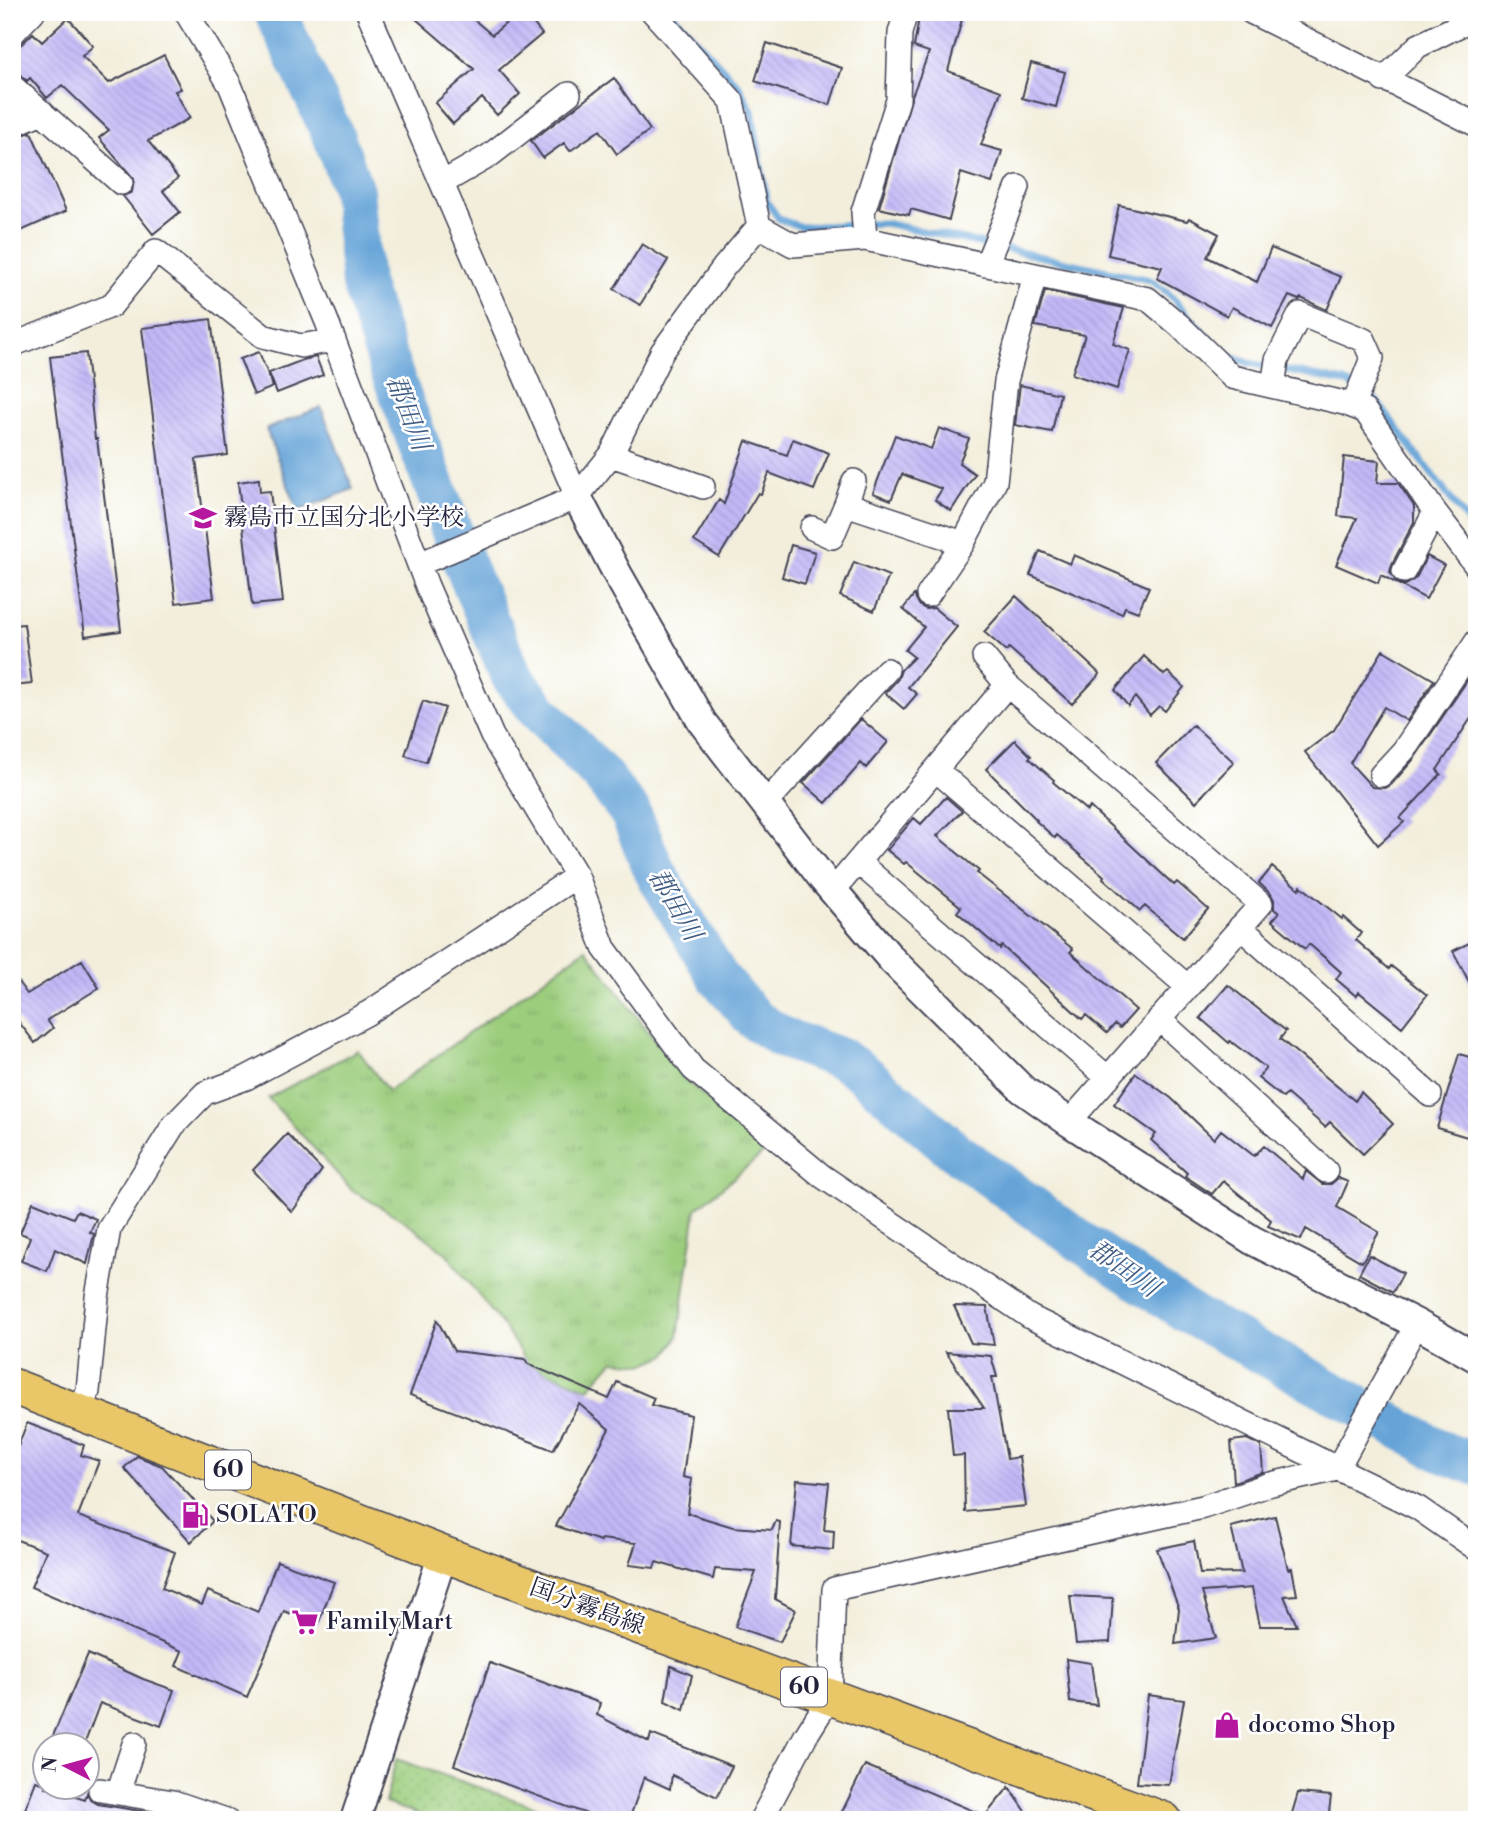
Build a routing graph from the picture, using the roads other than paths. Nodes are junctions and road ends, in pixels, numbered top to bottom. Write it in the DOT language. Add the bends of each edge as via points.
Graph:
graph roads {
  1 [pos="33,12"];
  2 [pos="186,12"];
  3 [pos="368,12"];
  4 [pos="653,12"];
  5 [pos="906,12"];
  6 [pos="1251,12"];
  7 [pos="1466,22"];
  8 [pos="12,34"];
  9 [pos="1383,80"];
  10 [pos="12,86"];
  11 [pos="569,94"];
  12 [pos="42,112"];
  13 [pos="12,125"];
  14 [pos="1477,125"];
  15 [pos="121,183"];
  16 [pos="442,183"];
  17 [pos="1018,187"];
  18 [pos="759,226"];
  19 [pos="864,227"];
  20 [pos="987,262"];
  21 [pos="1035,275"];
  22 [pos="334,340"];
  23 [pos="12,345"];
  24 [pos="1273,385"];
  25 [pos="1353,405"];
  26 [pos="611,455"];
  27 [pos="854,481"];
  28 [pos="703,487"];
  29 [pos="571,499"];
  30 [pos="846,504"];
  31 [pos="1434,512"];
  32 [pos="812,528"];
  33 [pos="963,543"];
  34 [pos="424,562"];
  35 [pos="1477,567"];
  36 [pos="1404,571"];
  37 [pos="928,595"];
  38 [pos="1477,641"];
  39 [pos="984,657"];
  40 [pos="887,670"];
  41 [pos="1007,685"];
  42 [pos="936,770"];
  43 [pos="1381,775"];
  44 [pos="765,804"];
  45 [pos="858,862"];
  46 [pos="577,876"];
  47 [pos="833,891"];
  48 [pos="1240,927"];
  49 [pos="1188,987"];
  50 [pos="1159,1019"];
  51 [pos="1108,1078"];
  52 [pos="1430,1096"];
  53 [pos="1069,1122"];
  54 [pos="1326,1171"];
  55 [pos="1416,1324"];
  56 [pos="1477,1357"];
  57 [pos="12,1386"];
  58 [pos="81,1412"];
  59 [pos="1337,1469"];
  60 [pos="1477,1549"];
  61 [pos="443,1554"];
  62 [pos="830,1697"];
  63 [pos="134,1744"];
  64 [pos="226,1820"];
  65 [pos="355,1820"];
  66 [pos="761,1820"];
  67 [pos="1164,1820"];
  1 -- 8 [label="street"];
  2 -- 22 [label="street" via="230,85"];
  3 -- 16 [label="street"];
  4 -- 18 [label="street" via="732,101"];
  5 -- 19 [label="street" via="900,33 898,100"];
  6 -- 9 [label="street"];
  7 -- 9 [label="street" via="1418,46"];
  9 -- 14 [label="street"];
  10 -- 12 [label="street"];
  11 -- 16 [label="street" via="489,156"];
  12 -- 13 [label="street"];
  12 -- 15 [label="street"];
  16 -- 29 [label="street"];
  17 -- 20 [label="street"];
  18 -- 19 [label="street" via="793,245"];
  18 -- 26 [label="street" via="662,352"];
  19 -- 20 [label="street"];
  20 -- 21 [label="street"];
  21 -- 24 [label="street" via="1148,299 1232,377"];
  21 -- 33 [label="street" via="1006,381 995,482"];
  22 -- 23 [label="street" via="301,346 263,336 156,251 111,306"];
  22 -- 34 [label="street"];
  24 -- 25 [label="street"];
  24 -- 25 [label="street" via="1277,360 1300,314 1364,340 1372,358"];
  25 -- 31 [label="street" via="1365,411"];
  26 -- 28 [label="street"];
  26 -- 29 [label="street"];
  27 -- 30 [label="street"];
  29 -- 34 [label="street"];
  29 -- 44 [label="street" via="702,722"];
  30 -- 32 [label="street" via="832,537"];
  30 -- 33 [label="street"];
  31 -- 35 [label="street"];
  31 -- 36 [label="street"];
  33 -- 37 [label="street"];
  34 -- 46 [label="street" via="492,736"];
  38 -- 43 [label="street" via="1404,750"];
  39 -- 41 [label="street"];
  40 -- 44 [label="street"];
  41 -- 42 [label="street"];
  41 -- 48 [label="street" via="1261,904"];
  42 -- 45 [label="street"];
  42 -- 49 [label="street"];
  44 -- 47 [label="street"];
  45 -- 47 [label="street"];
  45 -- 51 [label="street"];
  46 -- 58 [label="street" via="368,1013 246,1078 205,1093 173,1126 108,1229 88,1391"];
  46 -- 59 [label="street" via="604,948 693,1069 822,1175 1030,1317"];
  47 -- 53 [label="street" via="892,960 1022,1089"];
  48 -- 49 [label="street"];
  48 -- 52 [label="street"];
  49 -- 50 [label="street"];
  50 -- 51 [label="street"];
  50 -- 54 [label="street"];
  51 -- 53 [label="street"];
  53 -- 55 [label="street" via="1252,1240"];
  55 -- 56 [label="street"];
  55 -- 59 [label="street"];
  57 -- 58 [label="main road, 国分霧島線 / 60"];
  58 -- 61 [label="main road, 国分霧島線 / 60"];
  59 -- 60 [label="street" via="1418,1508"];
  59 -- 62 [label="street" via="1270,1484 1203,1507 834,1589"];
  61 -- 62 [label="main road, 国分霧島線 / 60"];
  61 -- 65 [label="street"];
  62 -- 66 [label="street"];
  62 -- 67 [label="main road, 国分霧島線 / 60"];
  63 -- 64 [label="street" via="109,1792 173,1802"];
}
